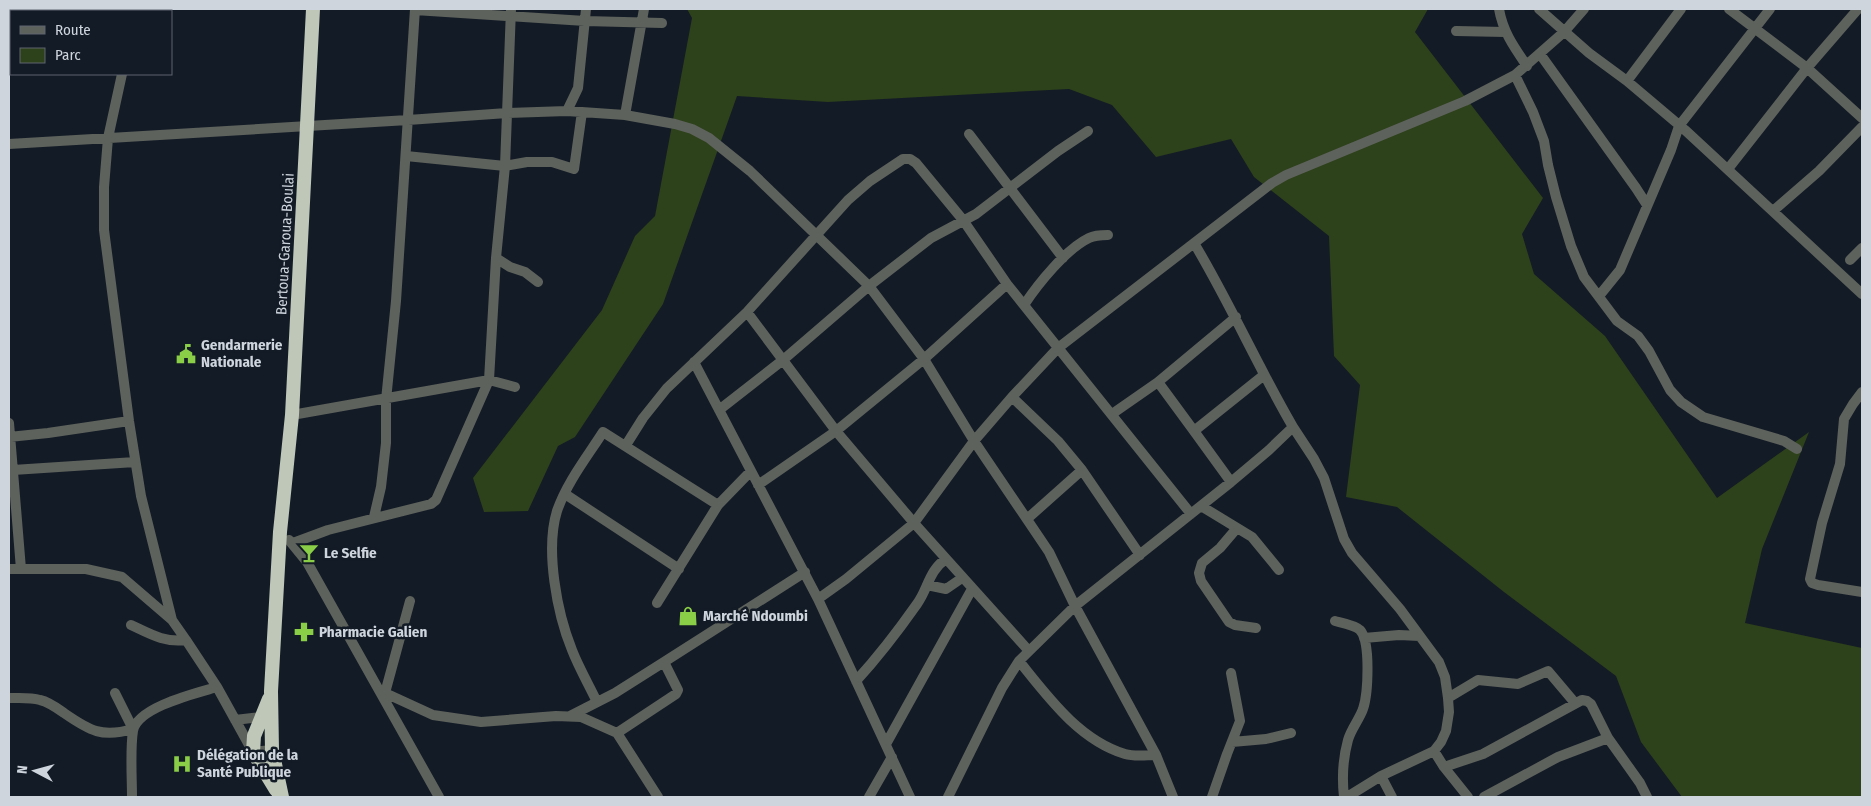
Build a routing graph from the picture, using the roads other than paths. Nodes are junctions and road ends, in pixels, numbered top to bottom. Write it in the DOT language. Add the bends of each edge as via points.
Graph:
graph roads {
  1 [pos="313,9"];
  2 [pos="415,9"];
  3 [pos="586,9"];
  4 [pos="644,9"];
  5 [pos="1499,9"];
  6 [pos="1539,9"];
  7 [pos="1584,9"];
  8 [pos="1681,9"];
  9 [pos="1729,9"];
  10 [pos="1770,9"];
  11 [pos="1858,11"];
  12 [pos="511,13"];
  13 [pos="585,21"];
  14 [pos="642,23"];
  15 [pos="662,23"];
  16 [pos="1756,28"];
  17 [pos="1456,30"];
  18 [pos="1505,32"];
  19 [pos="1564,32"];
  20 [pos="1540,54"];
  21 [pos="1527,66"];
  22 [pos="1807,68"];
  23 [pos="122,75"];
  24 [pos="1515,75"];
  25 [pos="1627,81"];
  26 [pos="567,111"];
  27 [pos="582,112"];
  28 [pos="507,113"];
  29 [pos="625,116"];
  30 [pos="1862,118"];
  31 [pos="408,120"];
  32 [pos="308,125"];
  33 [pos="1679,126"];
  34 [pos="1862,127"];
  35 [pos="1088,132"];
  36 [pos="969,134"];
  37 [pos="108,138"];
  38 [pos="9,144"];
  39 [pos="406,156"];
  40 [pos="504,166"];
  41 [pos="1728,169"];
  42 [pos="1010,189"];
  43 [pos="1647,205"];
  44 [pos="1773,211"];
  45 [pos="963,220"];
  46 [pos="817,234"];
  47 [pos="1108,236"];
  48 [pos="1194,243"];
  49 [pos="1862,248"];
  50 [pos="496,258"];
  51 [pos="1063,258"];
  52 [pos="1850,260"];
  53 [pos="538,282"];
  54 [pos="1007,284"];
  55 [pos="869,286"];
  56 [pos="1860,288"];
  57 [pos="1598,296"];
  58 [pos="1024,305"];
  59 [pos="747,312"];
  60 [pos="1236,317"];
  61 [pos="1058,348"];
  62 [pos="924,359"];
  63 [pos="783,360"];
  64 [pos="694,362"];
  65 [pos="1264,375"];
  66 [pos="489,380"];
  67 [pos="1158,382"];
  68 [pos="515,388"];
  69 [pos="1862,392"];
  70 [pos="1012,397"];
  71 [pos="386,400"];
  72 [pos="719,410"];
  73 [pos="1112,414"];
  74 [pos="292,415"];
  75 [pos="129,421"];
  76 [pos="9,423"];
  77 [pos="1293,427"];
  78 [pos="836,431"];
  79 [pos="1194,431"];
  80 [pos="10,437"];
  81 [pos="974,441"];
  82 [pos="626,445"];
  83 [pos="1797,449"];
  84 [pos="135,462"];
  85 [pos="13,470"];
  86 [pos="1082,470"];
  87 [pos="750,472"];
  88 [pos="1231,482"];
  89 [pos="758,486"];
  90 [pos="565,494"];
  91 [pos="718,505"];
  92 [pos="1201,506"];
  93 [pos="1191,514"];
  94 [pos="374,518"];
  95 [pos="1027,519"];
  96 [pos="914,523"];
  97 [pos="1237,528"];
  98 [pos="280,532"];
  99 [pos="293,543"];
  100 [pos="1140,555"];
  101 [pos="946,559"];
  102 [pos="9,569"];
  103 [pos="21,569"];
  104 [pos="679,569"];
  105 [pos="1279,570"];
  106 [pos="804,572"];
  107 [pos="962,578"];
  108 [pos="926,585"];
  109 [pos="972,589"];
  110 [pos="1862,592"];
  111 [pos="818,599"];
  112 [pos="410,602"];
  113 [pos="657,603"];
  114 [pos="1075,606"];
  115 [pos="172,620"];
  116 [pos="1335,621"];
  117 [pos="131,625"];
  118 [pos="1256,628"];
  119 [pos="1420,636"];
  120 [pos="1364,638"];
  121 [pos="186,640"];
  122 [pos="1029,651"];
  123 [pos="1019,661"];
  124 [pos="664,662"];
  125 [pos="1230,673"];
  126 [pos="856,681"];
  127 [pos="217,687"];
  128 [pos="114,693"];
  129 [pos="384,695"];
  130 [pos="9,698"];
  131 [pos="1448,698"];
  132 [pos="597,702"];
  133 [pos="1575,703"];
  134 [pos="569,717"];
  135 [pos="266,719"];
  136 [pos="235,720"];
  137 [pos="133,729"];
  138 [pos="618,733"];
  139 [pos="1290,733"];
  140 [pos="1608,738"];
  141 [pos="1232,742"];
  142 [pos="886,744"];
  143 [pos="272,750"];
  144 [pos="1434,751"];
  145 [pos="252,752"];
  146 [pos="1156,755"];
  147 [pos="892,757"];
  148 [pos="1444,767"];
  149 [pos="1381,776"];
  150 [pos="132,797"];
  151 [pos="281,797"];
  152 [pos="439,797"];
  153 [pos="658,797"];
  154 [pos="869,797"];
  155 [pos="910,797"];
  156 [pos="948,797"];
  157 [pos="1173,797"];
  158 [pos="1212,797"];
  159 [pos="1345,797"];
  160 [pos="1392,797"];
  161 [pos="1468,797"];
  162 [pos="1484,797"];
  163 [pos="1647,797"];
  1 -- 32 [label="highway, Bertoua-Garoua-Boulai"];
  2 -- 12 [label="street"];
  2 -- 31 [label="street"];
  3 -- 13 [label="street"];
  4 -- 14 [label="street"];
  5 -- 18 [label="street"];
  6 -- 19 [label="street"];
  7 -- 19 [label="street"];
  8 -- 25 [label="street"];
  9 -- 16 [label="street"];
  10 -- 16 [label="street"];
  11 -- 22 [label="street"];
  12 -- 13 [label="street"];
  12 -- 28 [label="street"];
  13 -- 14 [label="street"];
  13 -- 26 [label="street" via="578,88"];
  14 -- 15 [label="street"];
  14 -- 29 [label="street"];
  16 -- 22 [label="street"];
  16 -- 33 [label="street"];
  17 -- 18 [label="street"];
  18 -- 21 [label="street"];
  19 -- 20 [label="street"];
  19 -- 25 [label="street"];
  20 -- 21 [label="street"];
  20 -- 43 [label="street"];
  21 -- 24 [label="street"];
  22 -- 30 [label="street"];
  22 -- 41 [label="street"];
  23 -- 37 [label="street"];
  24 -- 48 [label="street" via="1465,101 1286,175"];
  24 -- 57 [label="street" via="1544,141 1571,246 1584,277"];
  25 -- 33 [label="street"];
  26 -- 27 [label="street"];
  26 -- 28 [label="street"];
  27 -- 29 [label="street"];
  27 -- 40 [label="street" via="574,169 544,161"];
  28 -- 31 [label="street"];
  28 -- 40 [label="street"];
  29 -- 46 [label="street" via="675,124 709,138 750,171"];
  31 -- 32 [label="street"];
  31 -- 39 [label="street"];
  32 -- 37 [label="street"];
  32 -- 74 [label="highway, Bertoua-Garoua-Boulai"];
  33 -- 41 [label="street"];
  33 -- 43 [label="street"];
  34 -- 44 [label="street" via="1820,171"];
  35 -- 42 [label="street"];
  36 -- 42 [label="street"];
  37 -- 38 [label="street"];
  37 -- 75 [label="street" via="104,230"];
  39 -- 40 [label="street"];
  39 -- 71 [label="street"];
  40 -- 50 [label="street"];
  41 -- 44 [label="street"];
  42 -- 45 [label="street"];
  42 -- 51 [label="street"];
  43 -- 57 [label="street" via="1620,270"];
  44 -- 56 [label="street"];
  45 -- 46 [label="street" via="910,159 870,181"];
  45 -- 54 [label="street"];
  45 -- 55 [label="street" via="931,238"];
  46 -- 55 [label="street"];
  46 -- 59 [label="street"];
  47 -- 51 [label="street" via="1088,239"];
  48 -- 60 [label="street"];
  48 -- 61 [label="street"];
  49 -- 52 [label="street"];
  50 -- 53 [label="street"];
  50 -- 66 [label="street"];
  51 -- 58 [label="street" via="1039,283"];
  54 -- 58 [label="street"];
  54 -- 62 [label="street"];
  55 -- 62 [label="street"];
  55 -- 63 [label="street"];
  57 -- 83 [label="street" via="1617,321 1645,344 1670,390 1692,411 1784,441"];
  58 -- 61 [label="street"];
  59 -- 63 [label="street"];
  59 -- 64 [label="street"];
  60 -- 65 [label="street"];
  60 -- 67 [label="street"];
  61 -- 70 [label="street"];
  61 -- 73 [label="street"];
  62 -- 78 [label="street"];
  62 -- 81 [label="street"];
  63 -- 72 [label="street"];
  63 -- 78 [label="street"];
  64 -- 72 [label="street"];
  64 -- 82 [label="street" via="666,388"];
  65 -- 77 [label="street"];
  65 -- 79 [label="street"];
  66 -- 68 [label="street"];
  66 -- 71 [label="street"];
  66 -- 94 [label="street" via="436,500"];
  67 -- 73 [label="street"];
  67 -- 79 [label="street"];
  69 -- 110 [label="street" via="1844,419 1840,464 1822,523 1810,579 1818,585"];
  70 -- 81 [label="street"];
  70 -- 86 [label="street" via="1058,440"];
  71 -- 74 [label="street"];
  71 -- 94 [label="street" via="386,443"];
  72 -- 87 [label="street"];
  73 -- 93 [label="street"];
  74 -- 98 [label="highway, Bertoua-Garoua-Boulai"];
  75 -- 80 [label="street"];
  75 -- 84 [label="street"];
  76 -- 80 [label="street"];
  77 -- 88 [label="street"];
  77 -- 119 [label="street" via="1324,478 1344,539 1352,553"];
  78 -- 89 [label="street"];
  78 -- 96 [label="street"];
  79 -- 88 [label="street"];
  80 -- 85 [label="street"];
  81 -- 95 [label="street"];
  81 -- 96 [label="street"];
  82 -- 90 [label="street" via="604,432 579,467"];
  82 -- 91 [label="street"];
  84 -- 85 [label="street"];
  84 -- 115 [label="street"];
  85 -- 103 [label="street"];
  86 -- 95 [label="street"];
  86 -- 100 [label="street"];
  87 -- 89 [label="street"];
  87 -- 91 [label="street"];
  88 -- 92 [label="street"];
  89 -- 106 [label="street"];
  90 -- 104 [label="street"];
  90 -- 132 [label="street" via="557,511 552,536 556,591 572,650"];
  91 -- 104 [label="street"];
  92 -- 93 [label="street"];
  92 -- 97 [label="street"];
  93 -- 100 [label="street"];
  94 -- 99 [label="street"];
  95 -- 114 [label="street" via="1049,552"];
  96 -- 101 [label="street"];
  96 -- 111 [label="street"];
  97 -- 105 [label="street" via="1252,537"];
  97 -- 118 [label="street" via="1202,563 1199,573 1229,622"];
  98 -- 99 [label="street"];
  98 -- 135 [label="highway, Bertoua-Garoua-Boulai" via="271,691"];
  99 -- 129 [label="street"];
  100 -- 114 [label="street"];
  101 -- 107 [label="street"];
  101 -- 108 [label="street" via="935,568"];
  102 -- 103 [label="street"];
  103 -- 115 [label="street" via="86,569 122,577"];
  104 -- 113 [label="street"];
  106 -- 111 [label="street"];
  106 -- 124 [label="street"];
  107 -- 108 [label="street" via="946,589"];
  107 -- 109 [label="street"];
  108 -- 126 [label="street" via="906,620"];
  109 -- 122 [label="street"];
  109 -- 142 [label="street"];
  111 -- 126 [label="street"];
  112 -- 129 [label="street"];
  114 -- 122 [label="street"];
  114 -- 146 [label="street"];
  115 -- 121 [label="street"];
  116 -- 120 [label="street" via="1360,630"];
  117 -- 121 [label="street" via="174,642"];
  119 -- 120 [label="street"];
  119 -- 131 [label="street" via="1439,662"];
  120 -- 159 [label="street" via="1368,681 1363,708 1347,742 1342,782"];
  121 -- 127 [label="street"];
  122 -- 123 [label="street"];
  123 -- 146 [label="street" via="1074,724 1101,745 1128,755"];
  123 -- 156 [label="street" via="1002,688"];
  124 -- 132 [label="street"];
  124 -- 138 [label="street" via="678,690 676,694"];
  125 -- 141 [label="street" via="1240,721"];
  126 -- 142 [label="street"];
  127 -- 136 [label="street"];
  127 -- 137 [label="street" via="170,701 141,718"];
  128 -- 137 [label="street"];
  129 -- 134 [label="street" via="433,715 481,722"];
  129 -- 152 [label="street"];
  130 -- 137 [label="street" via="40,700 89,730 120,733"];
  131 -- 133 [label="street" via="1478,680 1518,684 1548,671"];
  131 -- 144 [label="street" via="1446,731"];
  132 -- 134 [label="street"];
  133 -- 140 [label="street" via="1582,700 1591,704"];
  133 -- 148 [label="street" via="1483,754"];
  134 -- 138 [label="street" via="581,717"];
  135 -- 136 [label="street"];
  135 -- 143 [label="highway, Bertoua-Garoua-Boulai"];
  135 -- 145 [label="highway, Bertoua-Garoua-Boulai" via="254,736"];
  136 -- 145 [label="street"];
  137 -- 150 [label="street"];
  138 -- 153 [label="street"];
  139 -- 141 [label="street" via="1266,740"];
  140 -- 162 [label="street" via="1558,757"];
  140 -- 163 [label="street"];
  141 -- 158 [label="street"];
  142 -- 147 [label="street"];
  143 -- 145 [label="street"];
  143 -- 151 [label="highway, Bertoua-Garoua-Boulai"];
  144 -- 148 [label="street"];
  144 -- 149 [label="street"];
  145 -- 151 [label="highway"];
  146 -- 157 [label="street"];
  147 -- 154 [label="street"];
  147 -- 155 [label="street"];
  148 -- 161 [label="street"];
  149 -- 159 [label="street"];
  149 -- 160 [label="street"];
}
